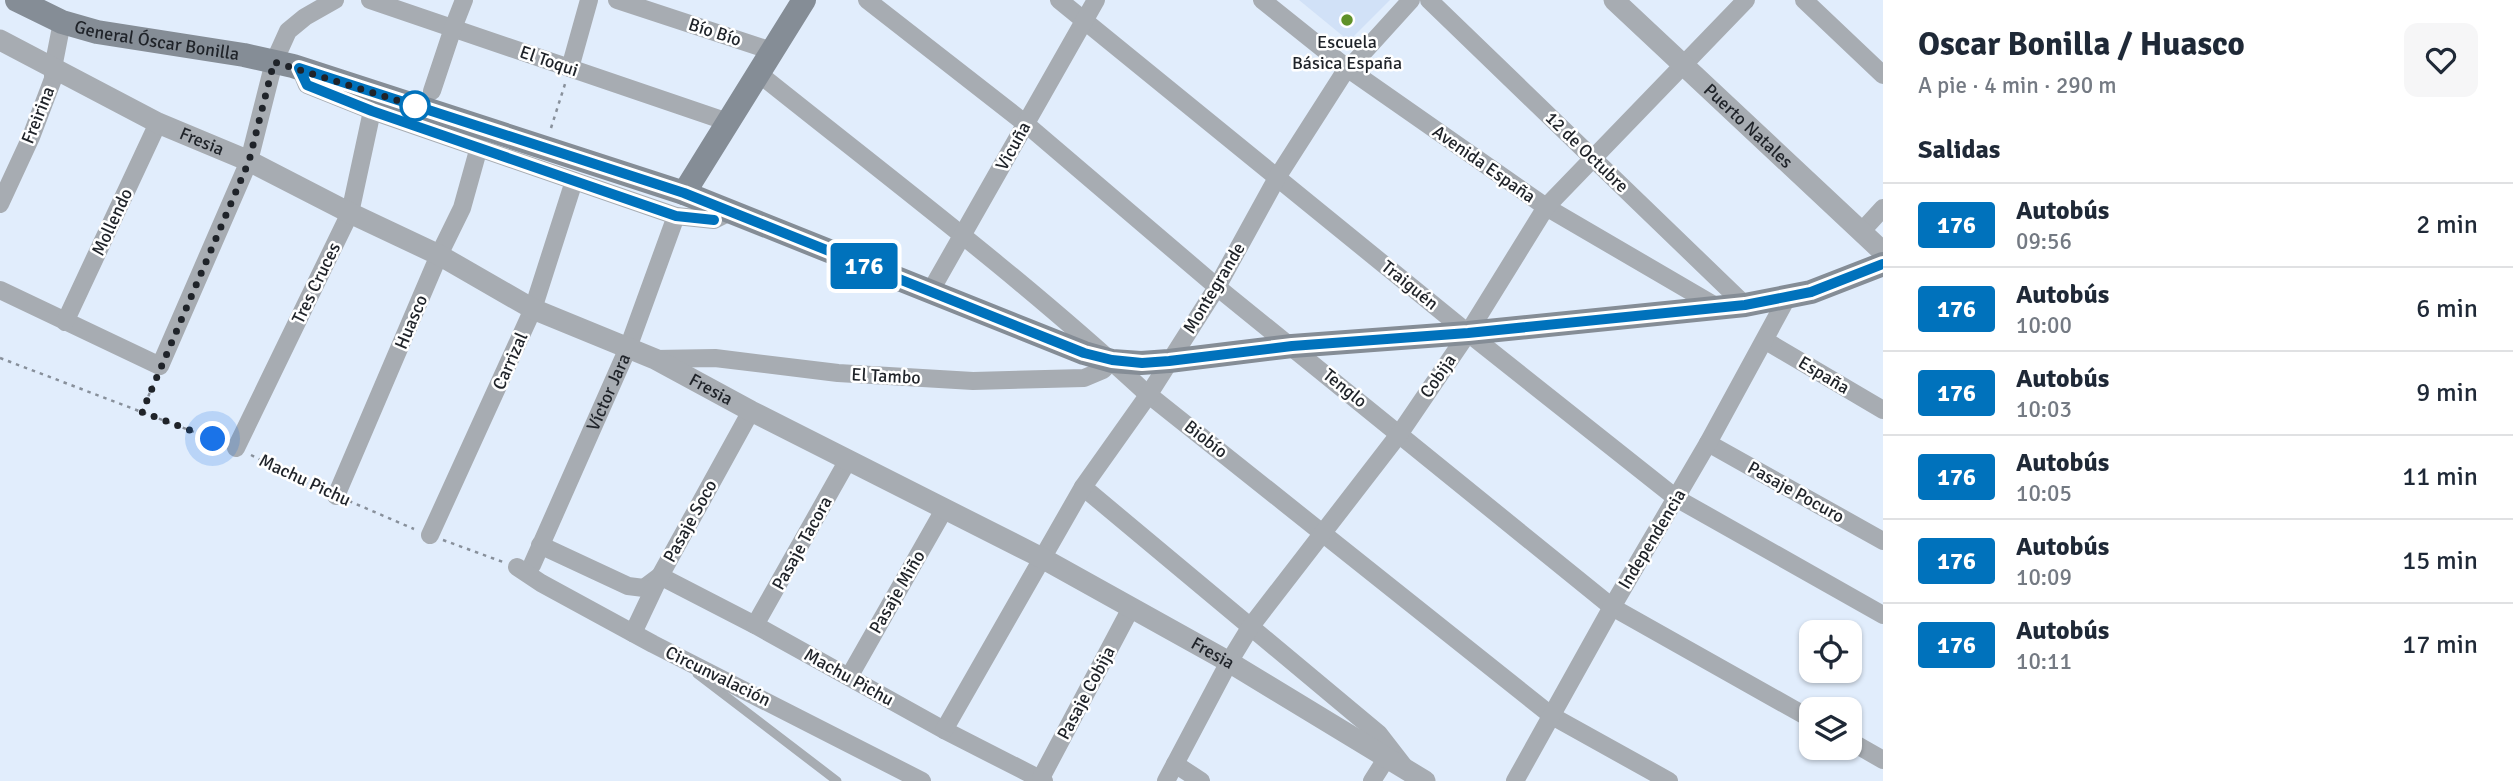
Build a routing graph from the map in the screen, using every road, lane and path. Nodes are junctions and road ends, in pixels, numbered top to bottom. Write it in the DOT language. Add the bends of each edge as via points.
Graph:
graph roads {
  1 [pos="17,0"];
  2 [pos="335,0"];
  3 [pos="370,0"];
  4 [pos="464,0"];
  5 [pos="589,0"];
  6 [pos="617,0"];
  7 [pos="804,0"];
  8 [pos="867,0"];
  9 [pos="1059,0"];
  10 [pos="1096,0"];
  11 [pos="1262,0"];
  12 [pos="1411,0"];
  13 [pos="1429,0"];
  14 [pos="1614,0"];
  15 [pos="1746,0"];
  16 [pos="1804,0"];
  17 [pos="1084,19"];
  18 [pos="62,22"];
  19 [pos="453,28"];
  20 [pos="0,40"];
  21 [pos="772,51"];
  22 [pos="274,62"];
  23 [pos="1683,65"];
  24 [pos="53,68"];
  25 [pos="299,68"];
  26 [pos="570,68"];
  27 [pos="1347,68"];
  28 [pos="758,73"];
  29 [pos="1883,75"];
  30 [pos="432,91"];
  31 [pos="372,111"];
  32 [pos="728,122"];
  33 [pos="158,123"];
  34 [pos="1026,124"];
  35 [pos="479,147"];
  36 [pos="545,148"];
  37 [pos="1593,158"];
  38 [pos="249,161"];
  39 [pos="1278,176"];
  40 [pos="574,181"];
  41 [pos="684,193"];
  42 [pos="0,204"];
  43 [pos="1546,207"];
  44 [pos="1883,208"];
  45 [pos="730,212"];
  46 [pos="349,213"];
  47 [pos="676,216"];
  48 [pos="1861,232"];
  49 [pos="962,237"];
  50 [pos="1883,252"];
  51 [pos="439,255"];
  52 [pos="1883,264"];
  53 [pos="1217,287"];
  54 [pos="0,290"];
  55 [pos="929,292"];
  56 [pos="1787,298"];
  57 [pos="1745,305"];
  58 [pos="1719,308"];
  59 [pos="533,309"];
  60 [pos="65,322"];
  61 [pos="1468,333"];
  62 [pos="1766,341"];
  63 [pos="1292,346"];
  64 [pos="628,348"];
  65 [pos="0,358"];
  66 [pos="655,359"];
  67 [pos="1112,360"];
  68 [pos="1169,361"];
  69 [pos="160,366"];
  70 [pos="1149,394"];
  71 [pos="1883,410"];
  72 [pos="751,411"];
  73 [pos="142,412"];
  74 [pos="1399,433"];
  75 [pos="1708,443"];
  76 [pos="236,447"];
  77 [pos="849,460"];
  78 [pos="1083,487"];
  79 [pos="337,496"];
  80 [pos="1676,498"];
  81 [pos="945,508"];
  82 [pos="1324,532"];
  83 [pos="430,536"];
  84 [pos="1883,541"];
  85 [pos="540,545"];
  86 [pos="1042,558"];
  87 [pos="524,566"];
  88 [pos="660,576"];
  89 [pos="1612,607"];
  90 [pos="1131,608"];
  91 [pos="1883,615"];
  92 [pos="755,625"];
  93 [pos="1251,626"];
  94 [pos="633,633"];
  95 [pos="665,649"];
  96 [pos="1229,662"];
  97 [pos="849,677"];
  98 [pos="1799,712"];
  99 [pos="1552,716"];
  100 [pos="944,730"];
  101 [pos="1862,748"];
  102 [pos="1386,758"];
  103 [pos="1883,760"];
  104 [pos="1175,764"];
  105 [pos="1416,776"];
  106 [pos="1042,780"];
  107 [pos="837,781"];
  108 [pos="922,781"];
  109 [pos="1166,781"];
  110 [pos="1201,781"];
  111 [pos="1372,781"];
  112 [pos="1515,781"];
  113 [pos="1669,781"];
  1 -- 18 [label="main road, General Óscar Bonilla"];
  2 -- 22 [label="street" via="288,31"];
  3 -- 19 [label="street, El Toqui"];
  4 -- 19 [label="street"];
  5 -- 26 [label="street"];
  6 -- 21 [label="street, Bío Bío"];
  7 -- 21 [label="main road"];
  8 -- 34 [label="street, Tenglo"];
  9 -- 17 [label="street, Traiguén"];
  10 -- 17 [label="street, Vicuña"];
  11 -- 27 [label="street, Avenida España"];
  12 -- 27 [label="street, Montegrande"];
  13 -- 37 [label="street, 12 de Octubre"];
  14 -- 23 [label="street, Puerto Natales"];
  15 -- 23 [label="street, Cobija"];
  16 -- 29 [label="street"];
  17 -- 34 [label="street, Vicuña"];
  17 -- 39 [label="street, Traiguén"];
  18 -- 22 [label="main road, General Óscar Bonilla"];
  18 -- 24 [label="street, Freirina"];
  19 -- 26 [label="street, El Toqui"];
  19 -- 30 [label="street"];
  20 -- 24 [label="street, Fresia"];
  21 -- 28 [label="main road"];
  22 -- 25 [label="main road, General Óscar Bonilla"];
  22 -- 38 [label="street"];
  23 -- 37 [label="street, Cobija"];
  23 -- 48 [label="street, Puerto Natales"];
  24 -- 33 [label="street, Fresia"];
  24 -- 42 [label="street, Freirina" via="53,79"];
  25 -- 31 [label="street" via="307,85"];
  25 -- 36 [label="main road, General Óscar Bonilla"];
  26 -- 32 [label="street, El Toqui"];
  26 -- 36 [label="path"];
  27 -- 39 [label="street, Montegrande"];
  27 -- 43 [label="street, Avenida España"];
  28 -- 32 [label="main road"];
  28 -- 49 [label="street, Biobío"];
  31 -- 35 [label="street"];
  31 -- 46 [label="street, Tres Cruces"];
  32 -- 41 [label="main road"];
  33 -- 38 [label="street, Fresia"];
  33 -- 60 [label="street, Mollendo"];
  34 -- 49 [label="street, Vicuña"];
  34 -- 53 [label="street, Tenglo"];
  35 -- 40 [label="street"];
  35 -- 51 [label="street, Huasco" via="462,208"];
  36 -- 41 [label="main road, General Óscar Bonilla"];
  37 -- 43 [label="street, Cobija"];
  37 -- 57 [label="street, 12 de Octubre"];
  38 -- 46 [label="street, Fresia"];
  38 -- 69 [label="street"];
  39 -- 53 [label="street, Montegrande"];
  39 -- 61 [label="street, Traiguén"];
  40 -- 47 [label="street"];
  40 -- 59 [label="street, Carrizal"];
  41 -- 45 [label="main road, General Óscar Bonilla"];
  43 -- 58 [label="street, Avenida España"];
  43 -- 61 [label="street, Cobija"];
  44 -- 48 [label="street"];
  45 -- 47 [label="street" via="714,220"];
  45 -- 55 [label="main road, General Óscar Bonilla"];
  46 -- 51 [label="street, Fresia"];
  46 -- 76 [label="street, Tres Cruces"];
  47 -- 64 [label="street, Víctor Jara"];
  48 -- 50 [label="street, Puerto Natales"];
  49 -- 55 [label="street, Vicuña"];
  49 -- 67 [label="street, Biobío"];
  51 -- 59 [label="street, Fresia"];
  51 -- 79 [label="street, Huasco"];
  52 -- 56 [label="main road, General Óscar Bonilla"];
  53 -- 63 [label="street, Tenglo"];
  53 -- 68 [label="street, Montegrande"];
  54 -- 60 [label="street"];
  55 -- 67 [label="main road, General Óscar Bonilla"];
  56 -- 57 [label="main road, General Óscar Bonilla"];
  56 -- 62 [label="street, Independencia"];
  57 -- 58 [label="main road, General Óscar Bonilla"];
  58 -- 61 [label="main road, General Óscar Bonilla"];
  59 -- 64 [label="street, Fresia"];
  59 -- 83 [label="street, Carrizal"];
  60 -- 69 [label="street"];
  61 -- 63 [label="main road, General Óscar Bonilla"];
  61 -- 74 [label="street, Cobija"];
  61 -- 80 [label="street, Traiguén"];
  62 -- 71 [label="street, España"];
  62 -- 75 [label="street, Independencia"];
  63 -- 68 [label="main road, General Óscar Bonilla"];
  63 -- 74 [label="street, Tenglo"];
  64 -- 66 [label="street, Fresia"];
  64 -- 85 [label="street, Víctor Jara"];
  65 -- 73 [label="path, Machu Pichu"];
  66 -- 67 [label="street, El Tambo" via="715,358 838,373 974,381 1084,378 1103,370"];
  66 -- 72 [label="street, Fresia"];
  67 -- 68 [label="main road, General Óscar Bonilla"];
  67 -- 70 [label="street, Biobío"];
  68 -- 70 [label="street, Montegrande"];
  69 -- 73 [label="path"];
  70 -- 78 [label="street, Montegrande"];
  70 -- 82 [label="street, Biobío"];
  72 -- 77 [label="street, Fresia"];
  72 -- 88 [label="street, Pasaje Soco"];
  73 -- 76 [label="path, Machu Pichu"];
  74 -- 82 [label="street, Cobija"];
  74 -- 89 [label="street, Tenglo"];
  75 -- 80 [label="street, Independencia"];
  75 -- 84 [label="street, Pasaje Pocuro"];
  76 -- 79 [label="path, Machu Pichu"];
  77 -- 81 [label="street, Fresia"];
  77 -- 92 [label="street, Pasaje Tacora"];
  78 -- 86 [label="street, Montegrande"];
  78 -- 93 [label="street, Fresia"];
  79 -- 83 [label="path, Machu Pichu"];
  80 -- 89 [label="street, Independencia"];
  80 -- 91 [label="street, Traiguén"];
  81 -- 86 [label="street, Fresia"];
  81 -- 97 [label="street, Pasaje Miño"];
  82 -- 93 [label="street, Cobija"];
  82 -- 99 [label="street, Biobío"];
  83 -- 87 [label="path, Machu Pichu"];
  85 -- 87 [label="street, Víctor Jara"];
  85 -- 88 [label="street" via="628,586 644,588"];
  86 -- 90 [label="street, Fresia"];
  86 -- 100 [label="street, Montegrande"];
  87 -- 94 [label="street, Circunvalación" via="541,583"];
  88 -- 92 [label="street, Machu Pichu"];
  88 -- 94 [label="street, Pasaje Soco"];
  89 -- 98 [label="street, Tenglo"];
  89 -- 99 [label="street, Independencia"];
  90 -- 96 [label="street, Fresia"];
  90 -- 106 [label="street, Pasaje Cobija"];
  92 -- 97 [label="street, Machu Pichu"];
  93 -- 96 [label="street, Cobija"];
  93 -- 105 [label="street, Fresia" via="1379,734"];
  94 -- 95 [label="street, Circunvalación"];
  95 -- 107 [label="lane"];
  95 -- 108 [label="street, Circunvalación"];
  96 -- 102 [label="street, Fresia"];
  96 -- 104 [label="street, Cobija"];
  97 -- 100 [label="street, Machu Pichu"];
  99 -- 112 [label="street, Independencia"];
  99 -- 113 [label="street, Biobío"];
  100 -- 106 [label="street, Machu Pichu"];
  101 -- 103 [label="street"];
  102 -- 105 [label="street, Fresia"];
  102 -- 111 [label="street"];
  104 -- 109 [label="street, Cobija"];
  104 -- 110 [label="street"];
}
